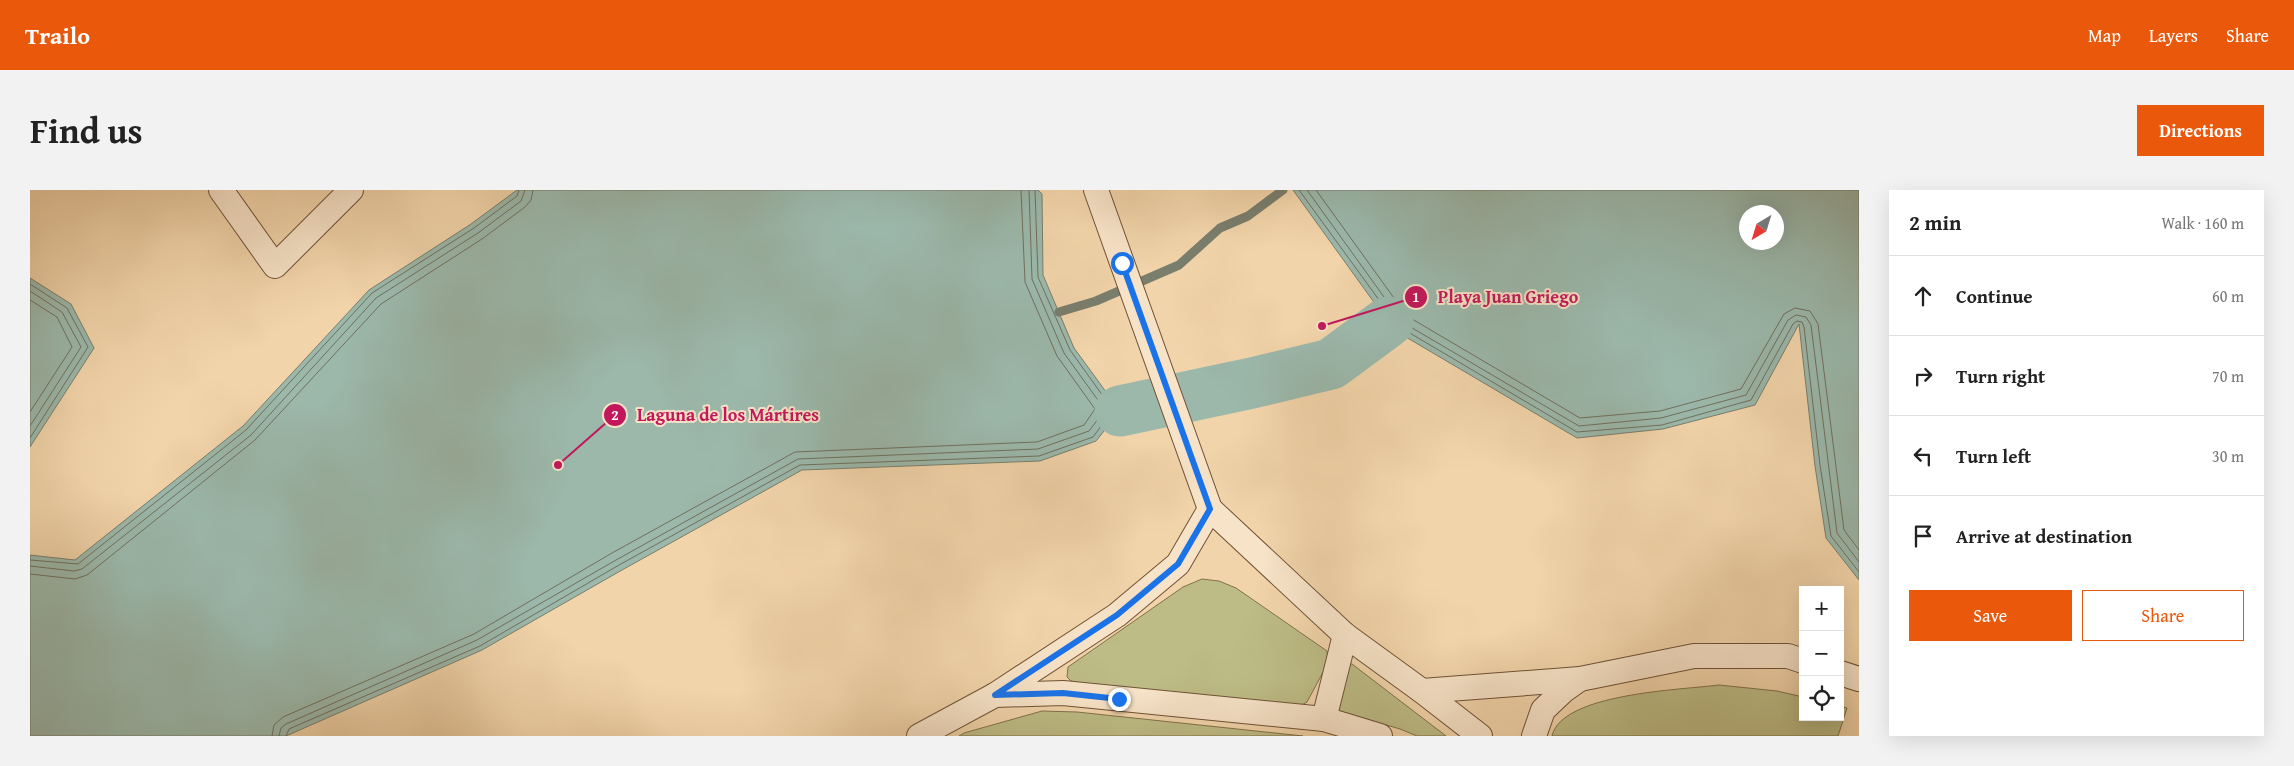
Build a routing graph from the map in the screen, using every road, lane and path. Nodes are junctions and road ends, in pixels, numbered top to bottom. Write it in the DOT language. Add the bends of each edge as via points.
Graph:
graph roads {
  1 [pos="221,190"];
  2 [pos="351,190"];
  3 [pos="1096,190"];
  4 [pos="1209,505"];
  5 [pos="1345,636"];
  6 [pos="1799,660"];
  7 [pos="1844,674"];
  8 [pos="1580,679"];
  9 [pos="1859,679"];
  10 [pos="1422,691"];
  11 [pos="995,695"];
  12 [pos="1324,719"];
  13 [pos="919,736"];
  14 [pos="1380,736"];
  15 [pos="1480,736"];
  16 [pos="1534,736"];
  1 -- 2 [label="street" via="275,266"];
  3 -- 4 [label="street"];
  4 -- 5 [label="street"];
  4 -- 11 [label="street" via="1178,564 1117,615"];
  5 -- 10 [label="street"];
  5 -- 12 [label="street"];
  6 -- 8 [label="street" via="1788,656 1694,656"];
  7 -- 9 [label="street"];
  8 -- 10 [label="street"];
  8 -- 16 [label="street" via="1543,710"];
  10 -- 15 [label="street"];
  11 -- 12 [label="street" via="1063,693"];
  11 -- 13 [label="street"];
  12 -- 14 [label="street"];
}
